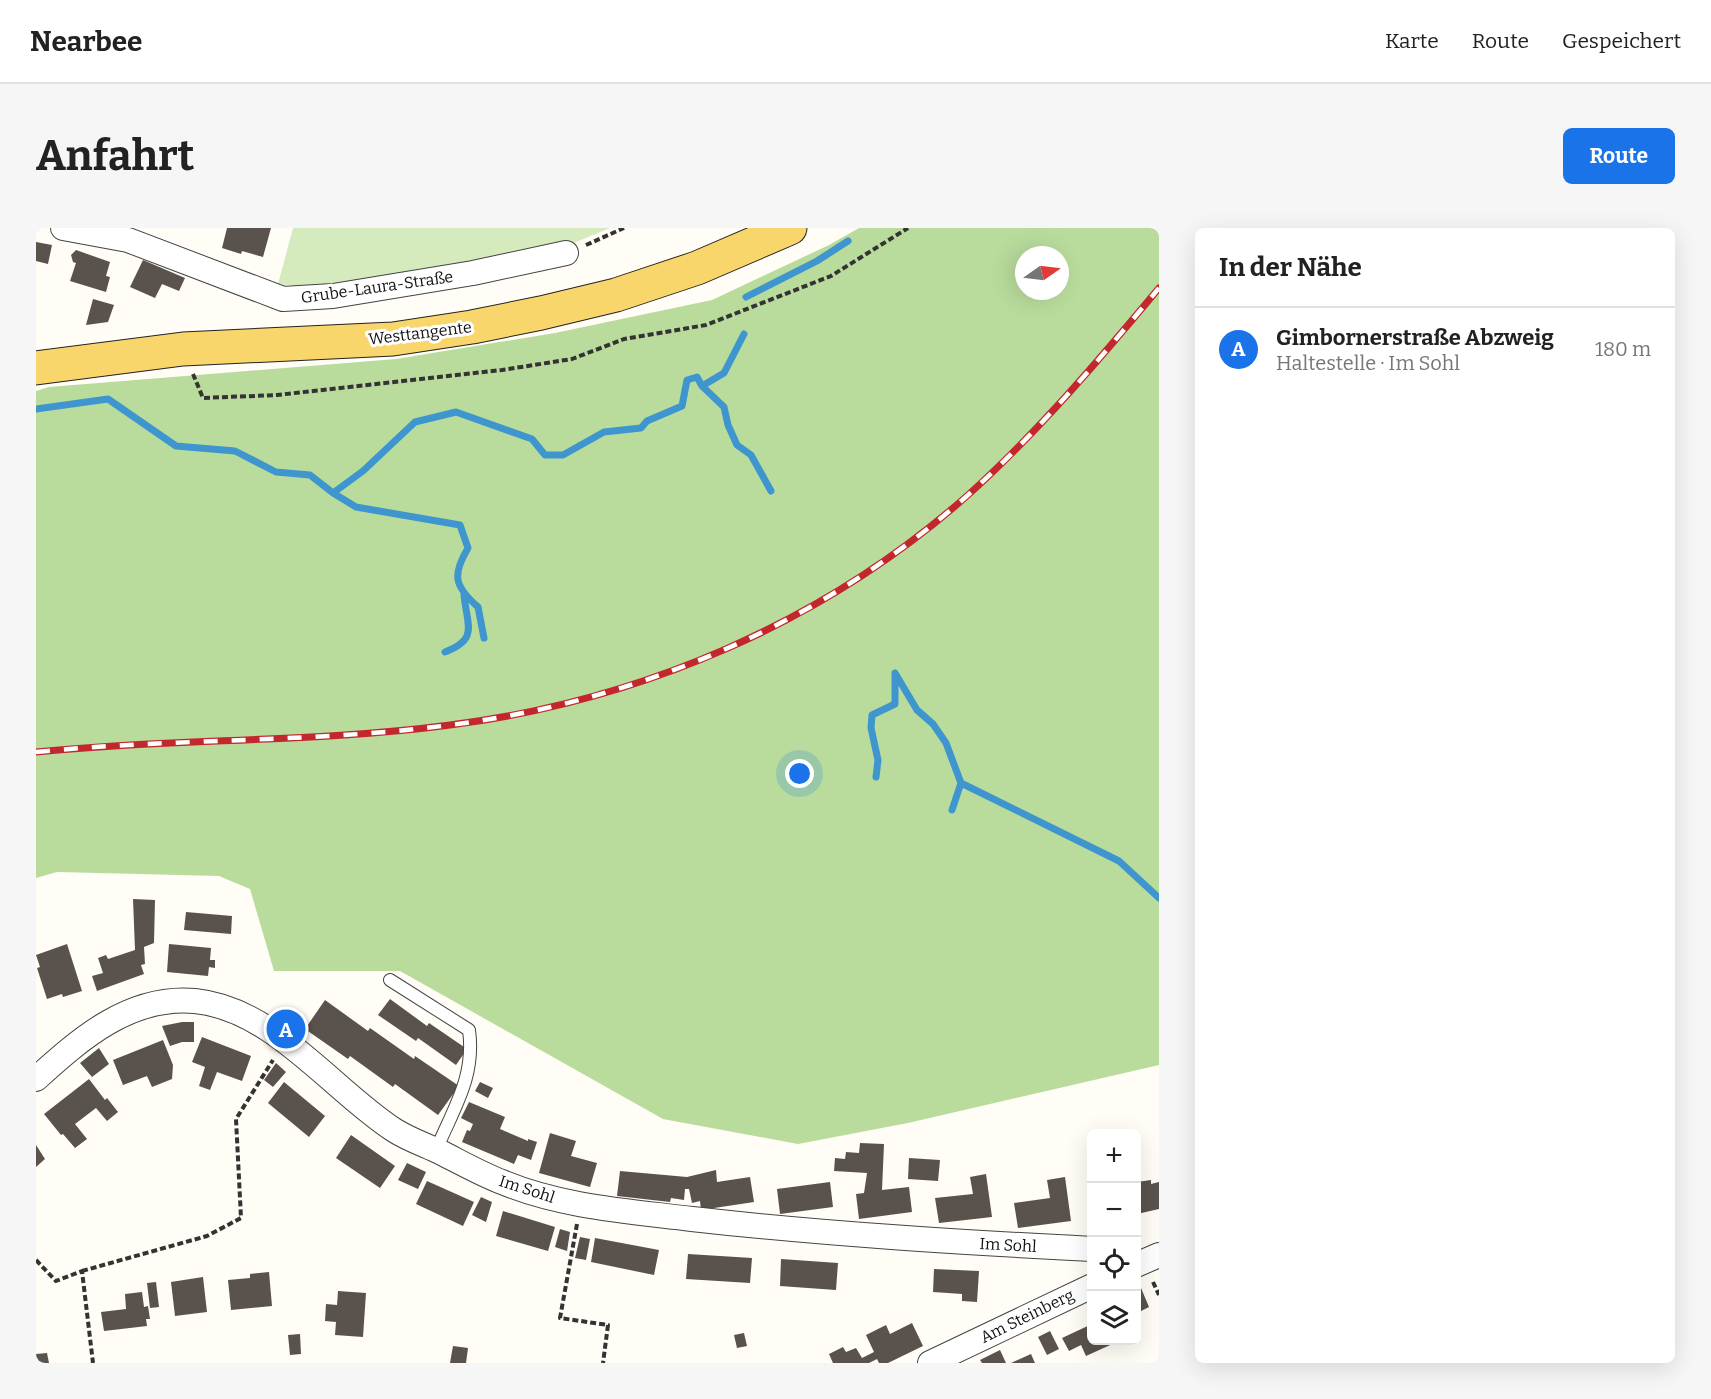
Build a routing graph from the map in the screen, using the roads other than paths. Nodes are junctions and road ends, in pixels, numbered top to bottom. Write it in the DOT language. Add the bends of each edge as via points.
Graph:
graph roads {
  1 [pos="63,228"];
  2 [pos="790,228"];
  3 [pos="566,253"];
  4 [pos="36,368"];
  5 [pos="390,980"];
  6 [pos="36,1079"];
  7 [pos="433,1149"];
  8 [pos="1087,1249"];
  9 [pos="1159,1255"];
  10 [pos="1141,1263"];
  11 [pos="1087,1288"];
  12 [pos="930,1363"];
  1 -- 3 [label="street, Grube-Laura-Straße" via="128,240 283,299 333,296"];
  2 -- 4 [label="main road, Westtangente" via="697,268 616,295 472,327 393,339 183,349"];
  5 -- 7 [label="lane" via="469,1030 472,1050 466,1083 440,1142"];
  6 -- 7 [label="street, Im Sohl" via="114,1018 168,1001 196,1001 255,1020 394,1130"];
  7 -- 8 [label="street, Im Sohl" via="502,1183 580,1206 742,1224"];
  9 -- 10 [label="street"];
  11 -- 12 [label="street, Am Steinberg"];
}
